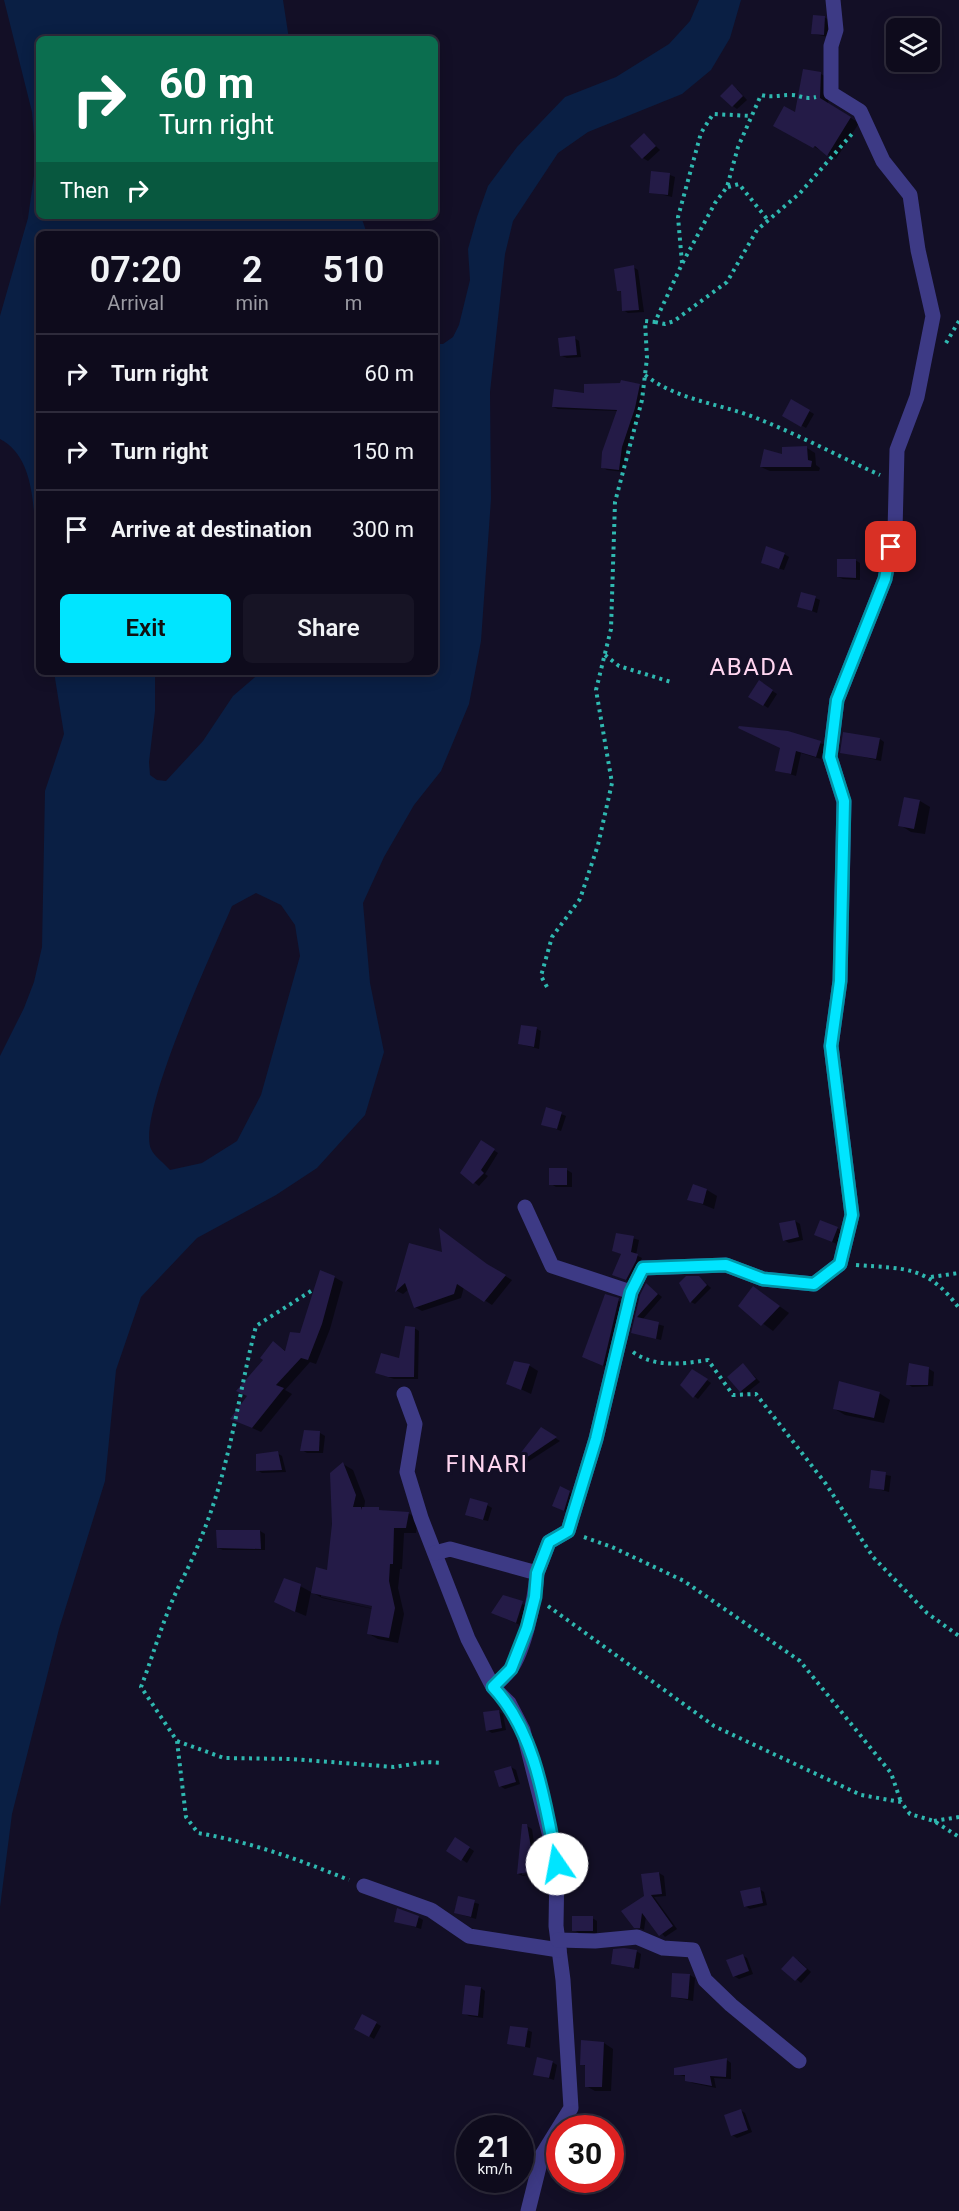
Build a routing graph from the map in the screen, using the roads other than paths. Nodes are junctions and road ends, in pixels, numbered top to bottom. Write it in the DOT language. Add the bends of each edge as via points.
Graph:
graph roads {
  1 [pos="833,0"];
  2 [pos="525,1207"];
  3 [pos="631,1292"];
  4 [pos="404,1394"];
  5 [pos="435,1553"];
  6 [pos="537,1573"];
  7 [pos="493,1687"];
  8 [pos="364,1886"];
  9 [pos="558,1945"];
  10 [pos="799,2061"];
  11 [pos="528,2211"];
  1 -- 3 [label="street" via="836,30 831,46 831,93 860,111 883,161 910,195 933,316 917,397 897,450 895,531 885,579 837,700 830,757 844,801 840,981 831,1046 852,1215 840,1264 814,1284 763,1279 726,1265 643,1268"];
  2 -- 3 [label="street" via="552,1266"];
  3 -- 6 [label="street" via="596,1439 568,1531 549,1542"];
  4 -- 5 [label="street" via="415,1424 407,1472"];
  5 -- 6 [label="street" via="450,1550"];
  5 -- 7 [label="street" via="468,1639"];
  6 -- 7 [label="street" via="535,1597 511,1669"];
  7 -- 9 [label="street" via="508,1703 523,1730 544,1806 557,1864"];
  8 -- 9 [label="street" via="431,1910 470,1936"];
  9 -- 10 [label="street" via="637,1937 663,1948 693,1950 705,1980"];
  9 -- 11 [label="street" via="571,2108 542,2155"];
}
